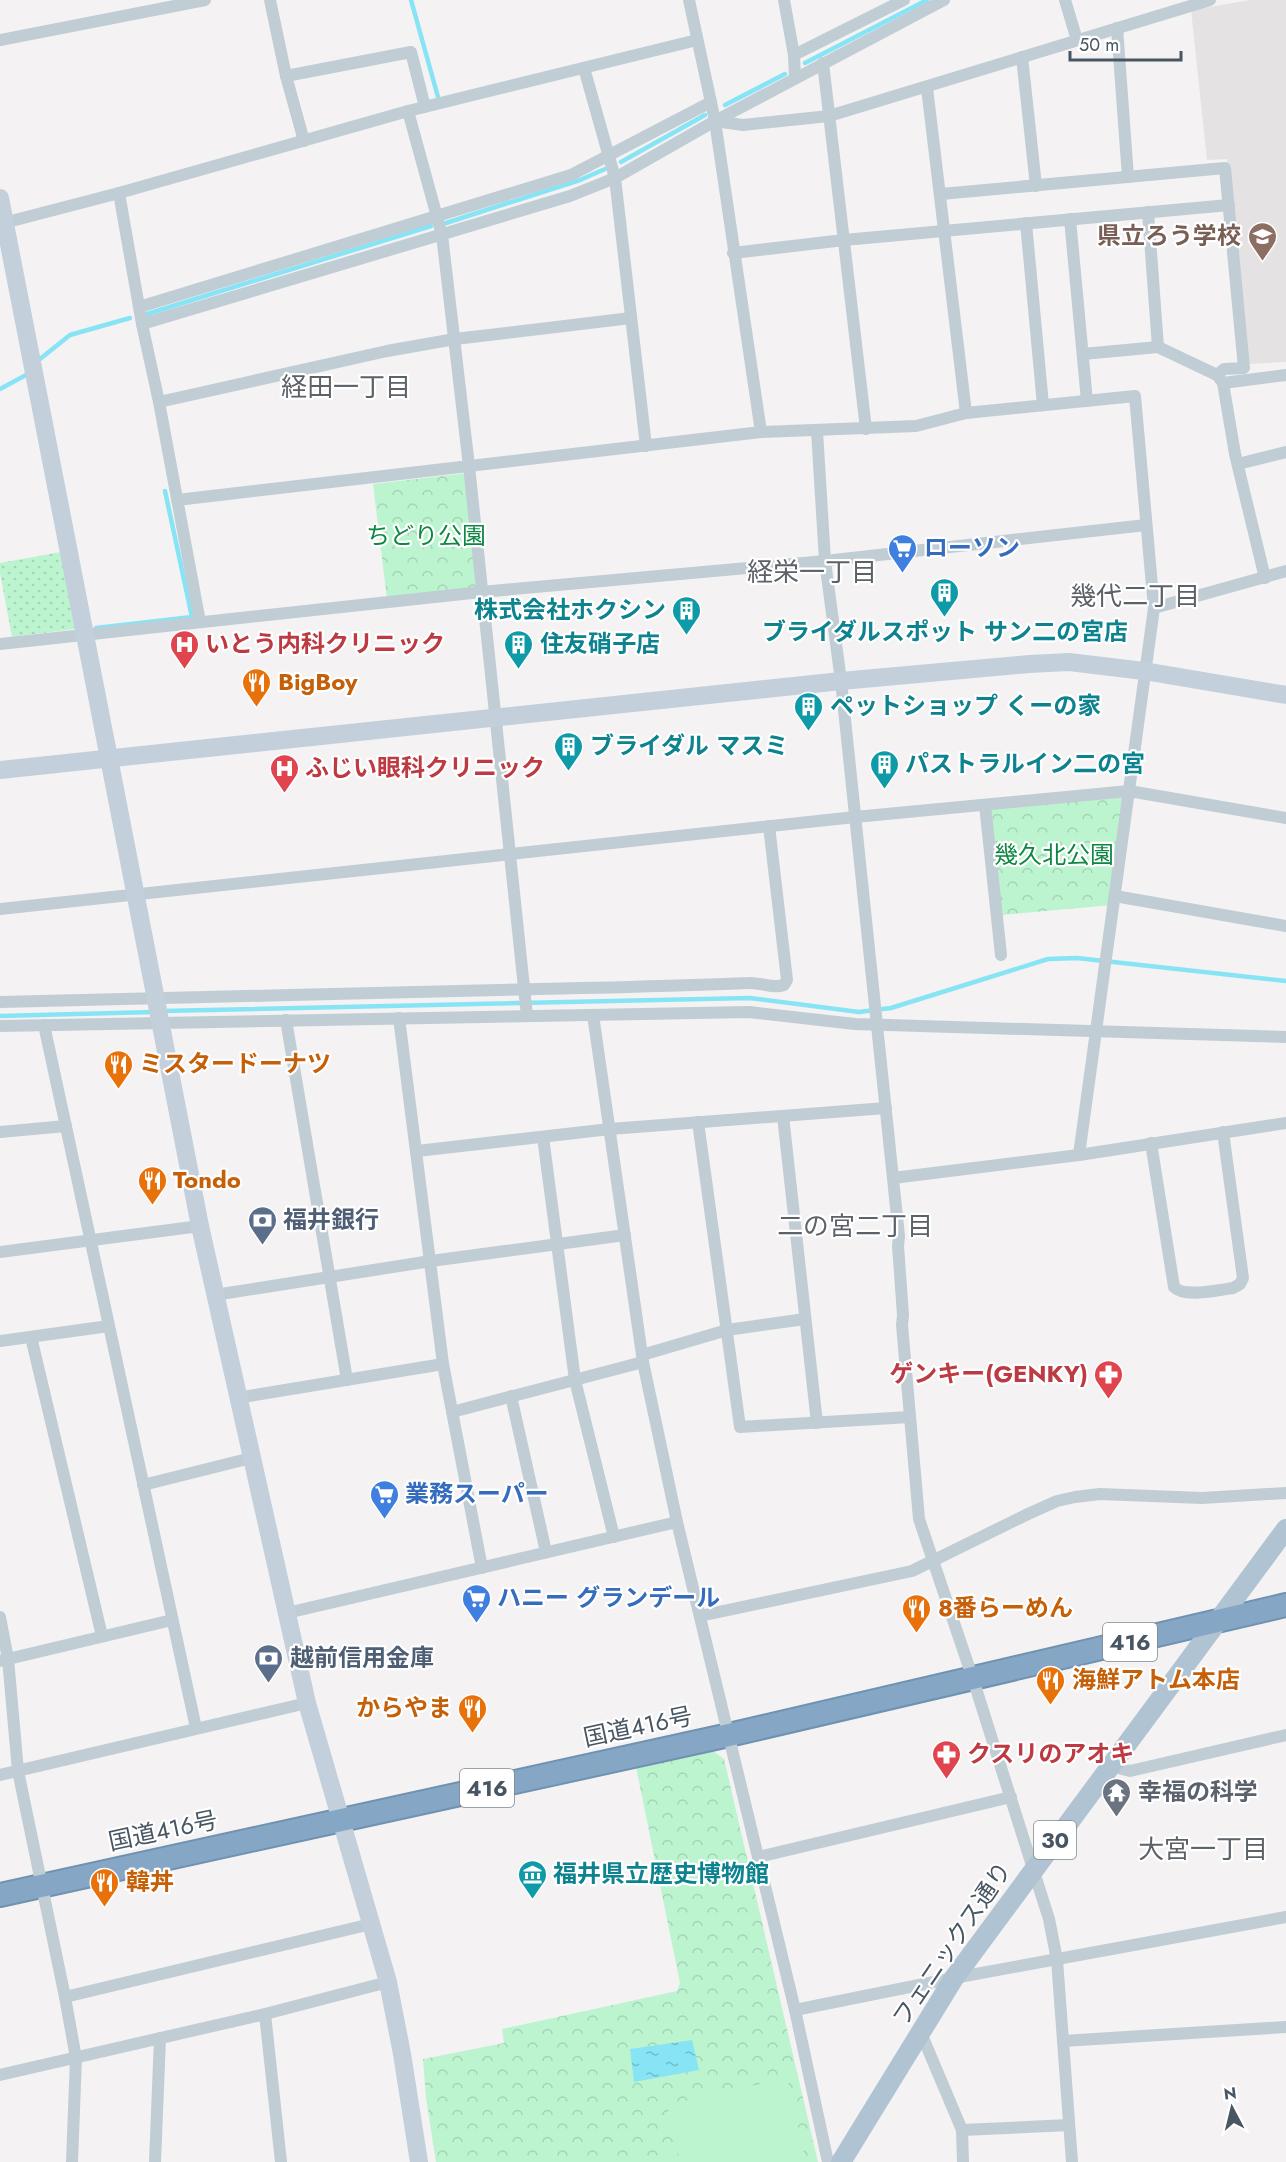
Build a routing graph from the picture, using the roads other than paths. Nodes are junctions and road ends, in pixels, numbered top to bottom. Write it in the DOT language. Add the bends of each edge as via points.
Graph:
graph roads {
  1 [pos="205,0"];
  2 [pos="270,0"];
  3 [pos="689,0"];
  4 [pos="784,0"];
  5 [pos="904,0"];
  6 [pos="944,0"];
  7 [pos="1065,0"];
  8 [pos="1210,0"];
  9 [pos="1117,28"];
  10 [pos="0,40"];
  11 [pos="697,40"];
  12 [pos="1077,40"];
  13 [pos="794,55"];
  14 [pos="1022,57"];
  15 [pos="823,63"];
  16 [pos="584,68"];
  17 [pos="286,76"];
  18 [pos="795,78"];
  19 [pos="927,88"];
  20 [pos="711,102"];
  21 [pos="425,107"];
  22 [pos="408,111"];
  23 [pos="829,116"];
  24 [pos="715,121"];
  25 [pos="304,141"];
  26 [pos="609,157"];
  27 [pos="1128,177"];
  28 [pos="615,178"];
  29 [pos="1036,186"];
  30 [pos="119,193"];
  31 [pos="941,194"];
  32 [pos="0,198"];
  33 [pos="1229,205"];
  34 [pos="1148,212"];
  35 [pos="436,215"];
  36 [pos="1070,219"];
  37 [pos="1026,223"];
  38 [pos="2,224"];
  39 [pos="946,231"];
  40 [pos="442,235"];
  41 [pos="844,240"];
  42 [pos="733,253"];
  43 [pos="139,307"];
  44 [pos="631,318"];
  45 [pos="142,324"];
  46 [pos="455,339"];
  47 [pos="1158,347"];
  48 [pos="1083,354"];
  49 [pos="1286,375"];
  50 [pos="1220,379"];
  51 [pos="1087,401"];
  52 [pos="159,402"];
  53 [pos="1043,405"];
  54 [pos="966,413"];
  55 [pos="866,429"];
  56 [pos="817,431"];
  57 [pos="761,432"];
  58 [pos="646,446"];
  59 [pos="1286,452"];
  60 [pos="1238,464"];
  61 [pos="469,466"];
  62 [pos="177,500"];
  63 [pos="1146,525"];
  64 [pos="825,561"];
  65 [pos="1286,572"];
  66 [pos="1265,578"];
  67 [pos="481,591"];
  68 [pos="1154,608"];
  69 [pos="200,622"];
  70 [pos="86,636"];
  71 [pos="0,644"];
  72 [pos="1144,671"];
  73 [pos="841,681"];
  74 [pos="1286,695"];
  75 [pos="495,718"];
  76 [pos="110,759"];
  77 [pos="0,770"];
  78 [pos="1129,791"];
  79 [pos="985,805"];
  80 [pos="855,817"];
  81 [pos="1286,819"];
  82 [pos="770,826"];
  83 [pos="510,854"];
  84 [pos="136,894"];
  85 [pos="1114,896"];
  86 [pos="0,909"];
  87 [pos="1286,926"];
  88 [pos="1001,955"];
  89 [pos="524,988"];
  90 [pos="156,998"];
  91 [pos="0,1002"];
  92 [pos="593,1015"];
  93 [pos="527,1016"];
  94 [pos="399,1018"];
  95 [pos="286,1020"];
  96 [pos="877,1023"];
  97 [pos="162,1024"];
  98 [pos="44,1025"];
  99 [pos="0,1026"];
  100 [pos="1096,1031"];
  101 [pos="1286,1037"];
  102 [pos="886,1108"];
  103 [pos="783,1116"];
  104 [pos="698,1122"];
  105 [pos="1286,1123"];
  106 [pos="66,1126"];
  107 [pos="610,1129"];
  108 [pos="0,1132"];
  109 [pos="1223,1132"];
  110 [pos="543,1137"];
  111 [pos="1151,1143"];
  112 [pos="417,1151"];
  113 [pos="1078,1155"];
  114 [pos="893,1178"];
  115 [pos="200,1226"];
  116 [pos="625,1235"];
  117 [pos="90,1241"];
  118 [pos="557,1243"];
  119 [pos="0,1252"];
  120 [pos="431,1261"];
  121 [pos="329,1277"];
  122 [pos="215,1295"];
  123 [pos="805,1319"];
  124 [pos="109,1326"];
  125 [pos="727,1330"];
  126 [pos="31,1337"];
  127 [pos="0,1341"];
  128 [pos="643,1358"];
  129 [pos="443,1364"];
  130 [pos="347,1380"];
  131 [pos="575,1380"];
  132 [pos="511,1396"];
  133 [pos="237,1398"];
  134 [pos="452,1412"];
  135 [pos="910,1417"];
  136 [pos="817,1423"];
  137 [pos="251,1458"];
  138 [pos="143,1485"];
  139 [pos="1286,1493"];
  140 [pos="677,1522"];
  141 [pos="1286,1529"];
  142 [pos="614,1537"];
  143 [pos="546,1552"];
  144 [pos="933,1562"];
  145 [pos="482,1568"];
  146 [pos="1286,1605"];
  147 [pos="287,1613"];
  148 [pos="700,1616"];
  149 [pos="0,1617"];
  150 [pos="172,1620"];
  151 [pos="1218,1621"];
  152 [pos="102,1636"];
  153 [pos="4,1660"];
  154 [pos="973,1679"];
  155 [pos="307,1703"];
  156 [pos="196,1728"];
  157 [pos="729,1735"];
  158 [pos="1286,1735"];
  159 [pos="1111,1766"];
  160 [pos="18,1771"];
  161 [pos="0,1775"];
  162 [pos="1011,1797"];
  163 [pos="341,1819"];
  164 [pos="758,1857"];
  165 [pos="1034,1869"];
  166 [pos="42,1885"];
  167 [pos="0,1895"];
  168 [pos="1286,1917"];
  169 [pos="371,1924"];
  170 [pos="1057,1960"];
  171 [pos="954,1978"];
  172 [pos="388,1982"];
  173 [pos="65,1997"];
  174 [pos="795,2010"];
  175 [pos="265,2014"];
  176 [pos="1286,2027"];
  177 [pos="921,2033"];
  178 [pos="160,2038"];
  179 [pos="1063,2042"];
  180 [pos="76,2058"];
  181 [pos="0,2075"];
  182 [pos="1069,2125"];
  183 [pos="962,2130"];
  184 [pos="72,2162"];
  185 [pos="155,2162"];
  186 [pos="281,2162"];
  187 [pos="419,2162"];
  188 [pos="828,2162"];
  189 [pos="841,2162"];
  190 [pos="963,2162"];
  191 [pos="1072,2162"];
  1 -- 10 [label="street"];
  2 -- 17 [label="street"];
  3 -- 11 [label="street"];
  4 -- 13 [label="street"];
  5 -- 13 [label="street"];
  6 -- 15 [label="street"];
  7 -- 12 [label="street"];
  8 -- 9 [label="street"];
  9 -- 12 [label="street"];
  9 -- 27 [label="street"];
  11 -- 16 [label="street"];
  11 -- 20 [label="street"];
  12 -- 14 [label="street"];
  13 -- 18 [label="street"];
  14 -- 19 [label="street"];
  14 -- 29 [label="street"];
  15 -- 18 [label="street"];
  15 -- 23 [label="street"];
  16 -- 21 [label="street"];
  16 -- 26 [label="street"];
  17 -- 21 [label="street" via="411,52"];
  17 -- 25 [label="street"];
  18 -- 24 [label="street"];
  19 -- 23 [label="street"];
  19 -- 31 [label="street"];
  20 -- 24 [label="street"];
  20 -- 26 [label="street"];
  21 -- 22 [label="street"];
  22 -- 25 [label="street"];
  22 -- 35 [label="street"];
  23 -- 24 [label="street" via="743,124"];
  23 -- 41 [label="street"];
  24 -- 28 [label="street"];
  24 -- 42 [label="street"];
  25 -- 30 [label="street"];
  26 -- 28 [label="street"];
  26 -- 35 [label="street" via="571,175"];
  27 -- 29 [label="street"];
  27 -- 33 [label="street" via="1225,168"];
  28 -- 40 [label="street" via="570,196"];
  28 -- 44 [label="street"];
  29 -- 31 [label="street"];
  30 -- 38 [label="street"];
  30 -- 43 [label="street"];
  31 -- 39 [label="street"];
  32 -- 38 [label="street"];
  33 -- 34 [label="street"];
  33 -- 50 [label="street" via="1244,368 1224,369"];
  34 -- 36 [label="street"];
  34 -- 47 [label="street"];
  35 -- 40 [label="street"];
  35 -- 43 [label="street"];
  36 -- 37 [label="street"];
  36 -- 48 [label="street"];
  37 -- 39 [label="street"];
  37 -- 53 [label="street"];
  38 -- 70 [label="street"];
  39 -- 41 [label="street"];
  39 -- 54 [label="street"];
  40 -- 45 [label="street"];
  40 -- 46 [label="street"];
  41 -- 42 [label="street"];
  41 -- 55 [label="street"];
  42 -- 57 [label="street"];
  43 -- 45 [label="street"];
  44 -- 46 [label="street"];
  44 -- 58 [label="street"];
  45 -- 52 [label="street"];
  46 -- 52 [label="street"];
  46 -- 61 [label="street"];
  47 -- 48 [label="street"];
  47 -- 50 [label="street"];
  48 -- 51 [label="street"];
  49 -- 50 [label="street"];
  50 -- 60 [label="street"];
  51 -- 53 [label="street"];
  51 -- 63 [label="street" via="1135,396"];
  52 -- 62 [label="street"];
  53 -- 54 [label="street"];
  54 -- 55 [label="street" via="916,426"];
  55 -- 56 [label="street"];
  56 -- 57 [label="street"];
  56 -- 64 [label="street"];
  57 -- 58 [label="street"];
  58 -- 61 [label="street"];
  59 -- 60 [label="street"];
  60 -- 66 [label="street"];
  61 -- 62 [label="street"];
  61 -- 67 [label="street"];
  62 -- 69 [label="street"];
  63 -- 64 [label="street"];
  63 -- 68 [label="street"];
  64 -- 67 [label="street"];
  64 -- 73 [label="street"];
  65 -- 66 [label="street"];
  66 -- 68 [label="street"];
  67 -- 69 [label="street"];
  67 -- 75 [label="street"];
  68 -- 72 [label="street"];
  69 -- 70 [label="street"];
  70 -- 71 [label="street"];
  70 -- 76 [label="street"];
  72 -- 73 [label="street" via="1059,662"];
  72 -- 74 [label="street"];
  72 -- 78 [label="street"];
  73 -- 75 [label="street"];
  73 -- 80 [label="street"];
  75 -- 76 [label="street"];
  75 -- 83 [label="street"];
  76 -- 77 [label="street"];
  76 -- 84 [label="street"];
  78 -- 79 [label="street"];
  78 -- 81 [label="street"];
  78 -- 85 [label="street"];
  79 -- 80 [label="street"];
  79 -- 88 [label="street"];
  80 -- 82 [label="street"];
  80 -- 96 [label="street"];
  82 -- 83 [label="street"];
  82 -- 89 [label="street" via="787,980 784,985"];
  83 -- 84 [label="street"];
  83 -- 89 [label="street"];
  84 -- 86 [label="street"];
  84 -- 90 [label="street"];
  85 -- 87 [label="street"];
  85 -- 100 [label="street"];
  89 -- 90 [label="street"];
  89 -- 93 [label="street"];
  90 -- 91 [label="street"];
  90 -- 97 [label="street"];
  92 -- 93 [label="street"];
  92 -- 96 [label="street" via="749,1012"];
  92 -- 107 [label="street"];
  93 -- 94 [label="street"];
  94 -- 95 [label="street"];
  94 -- 112 [label="street"];
  95 -- 97 [label="street"];
  95 -- 121 [label="street"];
  96 -- 100 [label="street"];
  96 -- 102 [label="street"];
  97 -- 98 [label="street"];
  97 -- 115 [label="street"];
  98 -- 99 [label="street"];
  98 -- 106 [label="street"];
  100 -- 101 [label="street"];
  100 -- 113 [label="street"];
  102 -- 103 [label="street"];
  102 -- 114 [label="street"];
  103 -- 104 [label="street"];
  103 -- 123 [label="street"];
  104 -- 107 [label="street"];
  104 -- 125 [label="street"];
  105 -- 109 [label="street"];
  106 -- 108 [label="street"];
  106 -- 117 [label="street"];
  107 -- 110 [label="street"];
  107 -- 116 [label="street"];
  109 -- 111 [label="street"];
  109 -- 111 [label="street" via="1243,1278 1233,1288 1185,1294 1176,1291"];
  110 -- 112 [label="street"];
  110 -- 118 [label="street"];
  111 -- 113 [label="street"];
  112 -- 120 [label="street"];
  113 -- 114 [label="street"];
  114 -- 135 [label="street"];
  115 -- 117 [label="street"];
  115 -- 122 [label="street"];
  116 -- 118 [label="street"];
  116 -- 128 [label="street"];
  117 -- 119 [label="street"];
  117 -- 124 [label="street"];
  118 -- 120 [label="street"];
  118 -- 131 [label="street"];
  120 -- 121 [label="street"];
  120 -- 129 [label="street"];
  121 -- 122 [label="street"];
  121 -- 130 [label="street"];
  122 -- 133 [label="street"];
  123 -- 125 [label="street"];
  123 -- 136 [label="street"];
  124 -- 126 [label="street"];
  124 -- 138 [label="street"];
  125 -- 128 [label="street"];
  125 -- 136 [label="street" via="740,1427"];
  126 -- 127 [label="street"];
  126 -- 152 [label="street"];
  128 -- 131 [label="street"];
  128 -- 140 [label="street"];
  129 -- 130 [label="street"];
  129 -- 134 [label="street"];
  130 -- 133 [label="street"];
  131 -- 132 [label="street"];
  131 -- 142 [label="street"];
  132 -- 134 [label="street"];
  132 -- 143 [label="street"];
  133 -- 137 [label="street"];
  134 -- 145 [label="street"];
  135 -- 136 [label="street"];
  135 -- 144 [label="street" via="919,1519"];
  137 -- 138 [label="street"];
  137 -- 147 [label="street"];
  138 -- 150 [label="street"];
  139 -- 144 [label="street" via="1202,1498 1100,1494 1075,1497 1028,1514"];
  140 -- 142 [label="street"];
  140 -- 148 [label="street"];
  141 -- 151 [label="main road, フェニックス通り / 30"];
  142 -- 143 [label="street"];
  143 -- 145 [label="street"];
  144 -- 148 [label="street" via="912,1571"];
  144 -- 154 [label="street"];
  145 -- 147 [label="street"];
  146 -- 151 [label="highway, 国道416号 / 416"];
  147 -- 155 [label="street"];
  148 -- 157 [label="street"];
  149 -- 153 [label="street"];
  150 -- 152 [label="street"];
  150 -- 156 [label="street"];
  151 -- 154 [label="highway, 国道416号 / 416"];
  151 -- 159 [label="main road, フェニックス通り / 30"];
  152 -- 153 [label="street"];
  153 -- 160 [label="street"];
  154 -- 157 [label="highway, 国道416号 / 416"];
  154 -- 162 [label="street"];
  155 -- 156 [label="street"];
  155 -- 163 [label="street"];
  156 -- 160 [label="street"];
  157 -- 163 [label="highway, 国道416号 / 416"];
  157 -- 164 [label="street"];
  158 -- 159 [label="street" via="1130,1771"];
  159 -- 165 [label="main road, フェニックス通り / 30"];
  160 -- 161 [label="street"];
  160 -- 166 [label="street"];
  162 -- 164 [label="street"];
  162 -- 165 [label="street"];
  163 -- 166 [label="highway, 国道416号 / 416"];
  163 -- 169 [label="street"];
  164 -- 174 [label="street"];
  165 -- 170 [label="street"];
  165 -- 171 [label="main road, フェニックス通り / 30"];
  166 -- 167 [label="highway, 国道416号 / 416"];
  166 -- 173 [label="street"];
  168 -- 170 [label="street"];
  169 -- 172 [label="street"];
  169 -- 173 [label="street"];
  170 -- 171 [label="street"];
  170 -- 179 [label="street"];
  171 -- 174 [label="street"];
  171 -- 177 [label="main road, フェニックス通り / 30"];
  172 -- 175 [label="street"];
  172 -- 187 [label="street"];
  173 -- 180 [label="street"];
  174 -- 188 [label="street"];
  175 -- 178 [label="street"];
  175 -- 186 [label="street"];
  176 -- 179 [label="street"];
  177 -- 183 [label="street"];
  177 -- 189 [label="main road, フェニックス通り / 30"];
  178 -- 180 [label="street"];
  178 -- 185 [label="street"];
  179 -- 182 [label="street"];
  180 -- 181 [label="street"];
  180 -- 184 [label="street"];
  182 -- 183 [label="street"];
  182 -- 191 [label="street"];
  183 -- 190 [label="street"];
}
